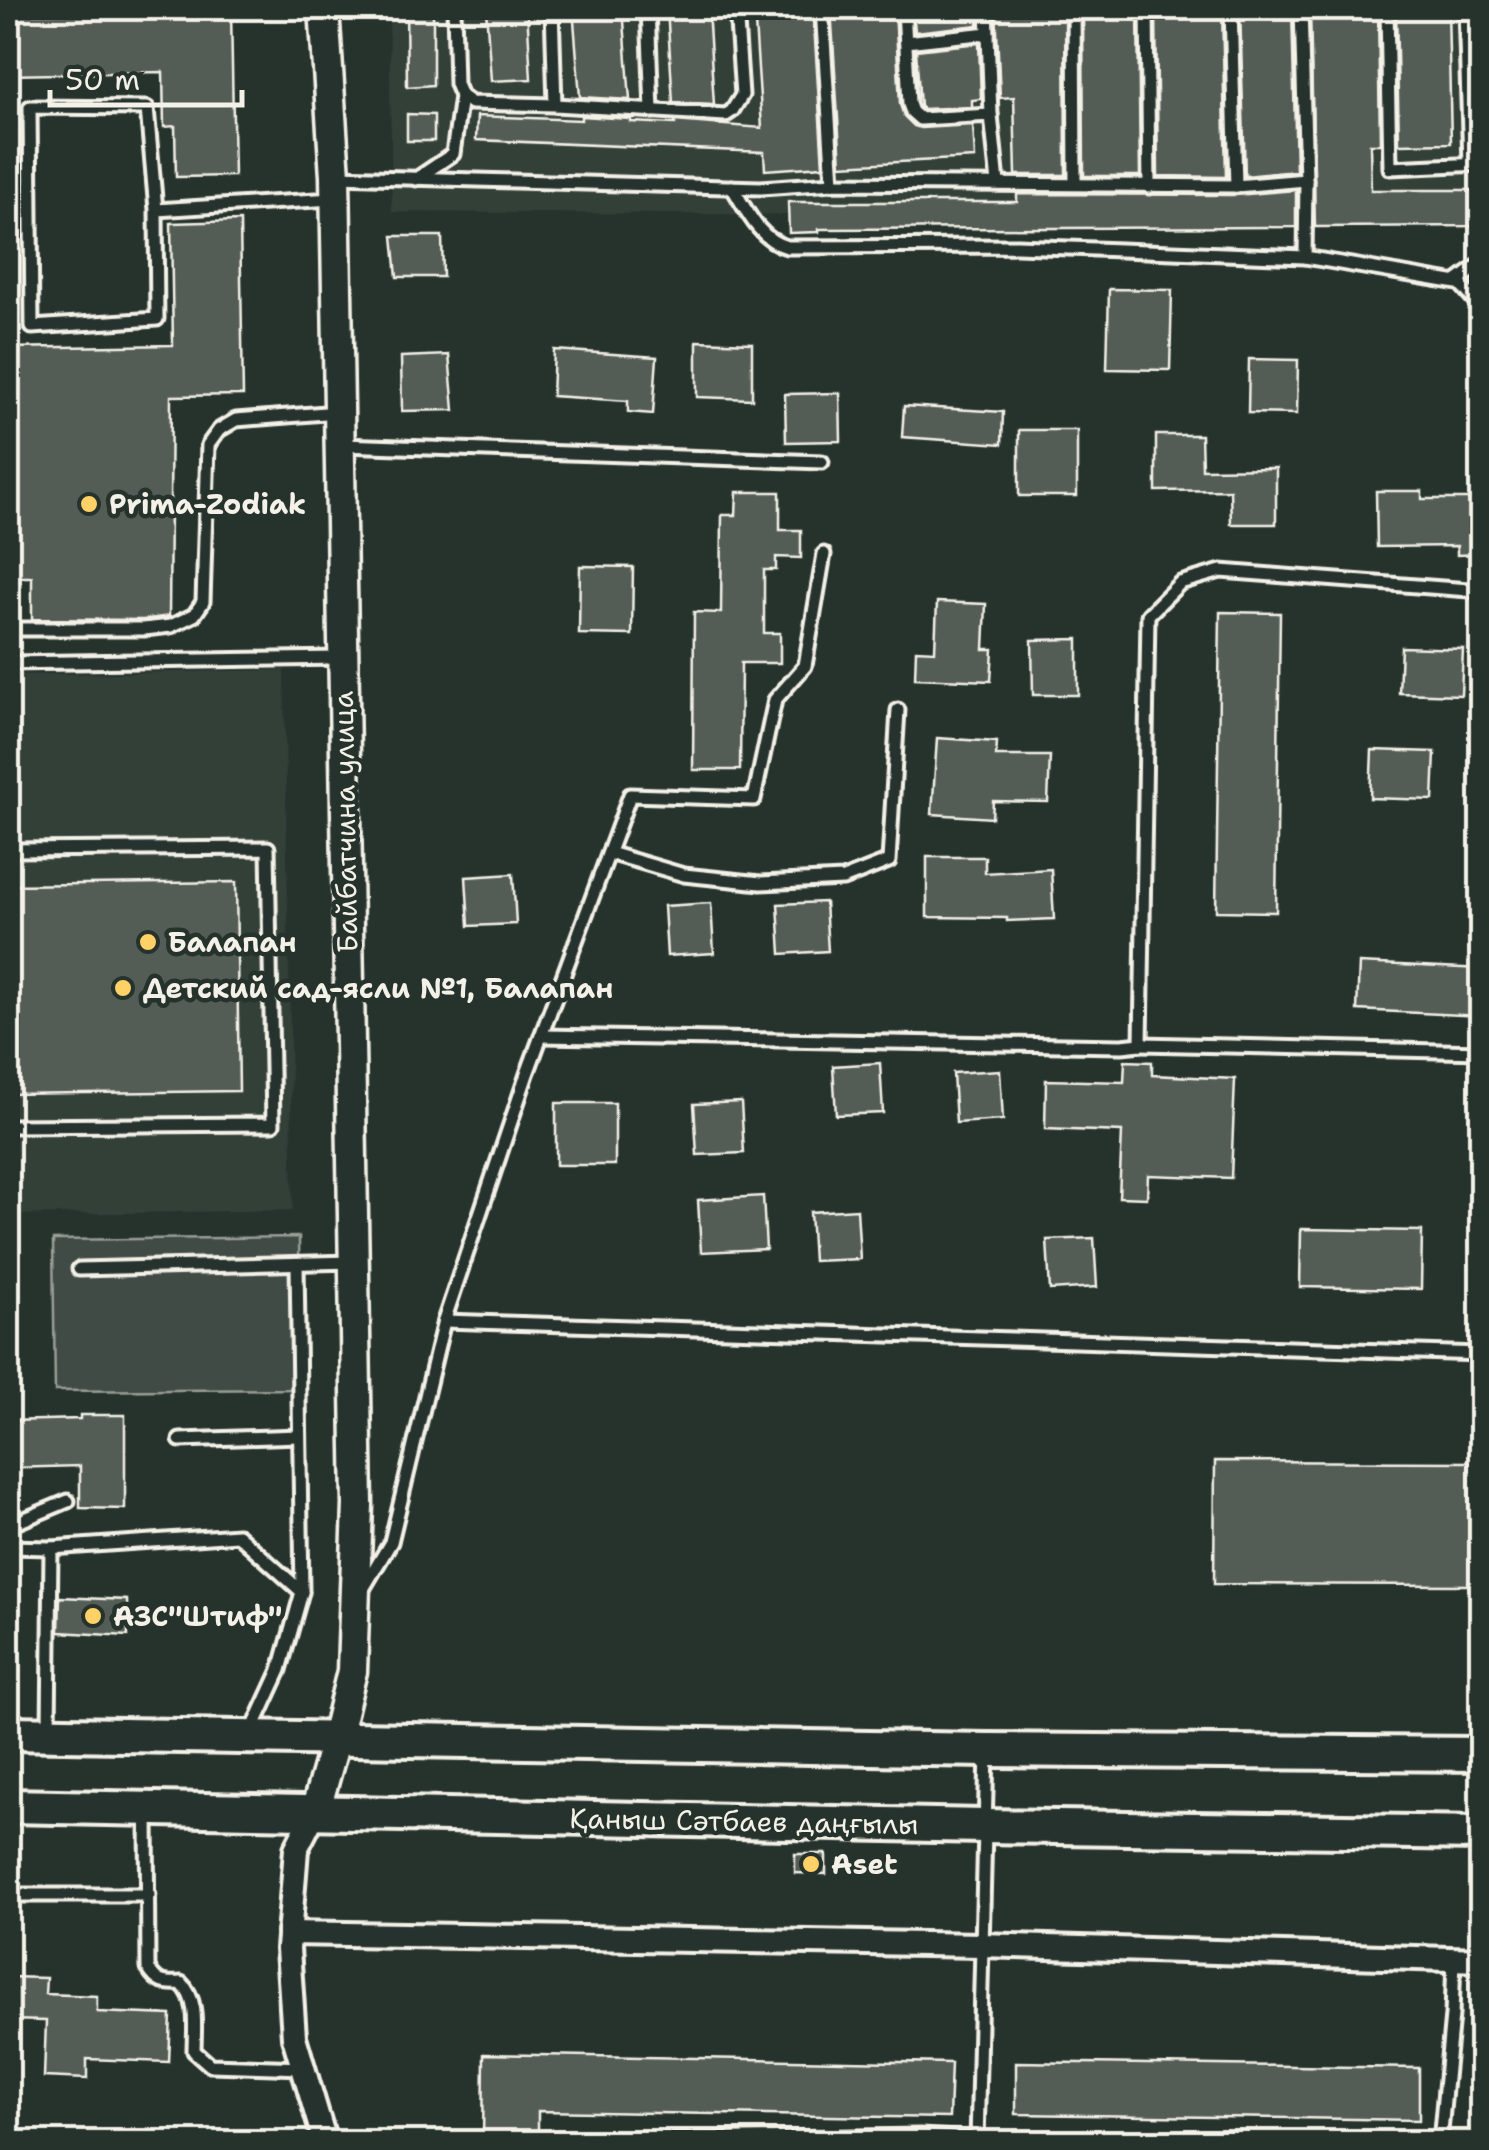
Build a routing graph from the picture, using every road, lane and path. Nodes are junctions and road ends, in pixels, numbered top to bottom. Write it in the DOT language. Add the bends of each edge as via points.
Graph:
graph roads {
  1 [pos="324,8"];
  2 [pos="454,8"];
  3 [pos="552,8"];
  4 [pos="648,8"];
  5 [pos="736,8"];
  6 [pos="822,8"];
  7 [pos="904,8"];
  8 [pos="987,8"];
  9 [pos="1074,8"];
  10 [pos="1148,8"];
  11 [pos="1232,8"];
  12 [pos="1301,8"];
  13 [pos="1386,8"];
  14 [pos="1465,8"];
  15 [pos="988,32"];
  16 [pos="906,42"];
  17 [pos="461,96"];
  18 [pos="555,105"];
  19 [pos="652,111"];
  20 [pos="992,115"];
  21 [pos="1476,164"];
  22 [pos="416,179"];
  23 [pos="1306,180"];
  24 [pos="833,183"];
  25 [pos="998,183"];
  26 [pos="1075,184"];
  27 [pos="1236,186"];
  28 [pos="732,187"];
  29 [pos="1149,187"];
  30 [pos="334,188"];
  31 [pos="156,210"];
  32 [pos="1305,256"];
  33 [pos="1482,263"];
  34 [pos="1458,281"];
  35 [pos="1482,309"];
  36 [pos="338,412"];
  37 [pos="338,445"];
  38 [pos="822,462"];
  39 [pos="824,554"];
  40 [pos="1482,591"];
  41 [pos="8,629"];
  42 [pos="342,658"];
  43 [pos="8,663"];
  44 [pos="898,710"];
  45 [pos="8,850"];
  46 [pos="609,853"];
  47 [pos="541,1036"];
  48 [pos="1141,1044"];
  49 [pos="1482,1052"];
  50 [pos="8,1126"];
  51 [pos="353,1262"];
  52 [pos="297,1264"];
  53 [pos="79,1269"];
  54 [pos="444,1320"];
  55 [pos="1482,1354"];
  56 [pos="298,1436"];
  57 [pos="180,1440"];
  58 [pos="68,1501"];
  59 [pos="8,1526"];
  60 [pos="8,1547"];
  61 [pos="50,1548"];
  62 [pos="302,1592"];
  63 [pos="355,1600"];
  64 [pos="8,1733"];
  65 [pos="48,1734"];
  66 [pos="249,1736"];
  67 [pos="336,1738"];
  68 [pos="987,1750"];
  69 [pos="1482,1754"];
  70 [pos="8,1806"];
  71 [pos="147,1809"];
  72 [pos="315,1812"];
  73 [pos="984,1826"];
  74 [pos="1482,1833"];
  75 [pos="8,1895"];
  76 [pos="149,1895"];
  77 [pos="289,1934"];
  78 [pos="982,1945"];
  79 [pos="1454,1959"];
  80 [pos="1482,1960"];
  81 [pos="304,2068"];
  82 [pos="872,2140"];
  83 [pos="978,2140"];
  84 [pos="325,2142"];
  85 [pos="588,2142"];
  86 [pos="1028,2142"];
  87 [pos="1440,2142"];
  1 -- 30 [label="street, Байбатчина улица"];
  2 -- 17 [label="lane"];
  3 -- 18 [label="lane"];
  4 -- 19 [label="lane"];
  5 -- 19 [label="lane" via="743,86 732,111"];
  6 -- 24 [label="lane"];
  7 -- 16 [label="lane"];
  8 -- 15 [label="lane"];
  9 -- 26 [label="lane"];
  10 -- 29 [label="lane"];
  11 -- 27 [label="lane"];
  12 -- 23 [label="lane"];
  13 -- 21 [label="lane" via="1390,168"];
  14 -- 21 [label="lane"];
  15 -- 16 [label="lane"];
  15 -- 20 [label="lane"];
  16 -- 20 [label="lane" via="912,112 920,118"];
  17 -- 18 [label="lane" via="471,103"];
  17 -- 22 [label="lane" via="453,154"];
  18 -- 19 [label="lane"];
  20 -- 25 [label="lane"];
  22 -- 28 [label="lane"];
  22 -- 30 [label="lane"];
  23 -- 27 [label="lane"];
  23 -- 32 [label="lane"];
  24 -- 25 [label="lane"];
  24 -- 28 [label="lane"];
  25 -- 26 [label="lane"];
  26 -- 29 [label="lane"];
  27 -- 29 [label="lane"];
  28 -- 32 [label="lane" via="764,234 787,247 1018,246"];
  30 -- 31 [label="lane"];
  30 -- 36 [label="street, Байбатчина улица"];
  31 -- 31 [label="lane" via="156,319 32,328 30,107 147,108"];
  32 -- 34 [label="lane"];
  33 -- 34 [label="lane"];
  34 -- 35 [label="lane"];
  36 -- 37 [label="street, Байбатчина улица"];
  36 -- 41 [label="lane" via="236,420 208,445 203,602 194,615 144,630"];
  37 -- 38 [label="lane"];
  37 -- 42 [label="street, Байбатчина улица"];
  39 -- 46 [label="lane" via="805,666 775,700 754,799 630,795"];
  40 -- 48 [label="lane" via="1221,571 1180,583 1148,615"];
  42 -- 43 [label="lane"];
  42 -- 51 [label="street, Байбатчина улица"];
  44 -- 46 [label="lane" via="889,861 843,879 761,884 684,875"];
  45 -- 50 [label="lane" via="268,848 273,1124"];
  46 -- 47 [label="lane"];
  47 -- 48 [label="lane"];
  47 -- 54 [label="lane"];
  48 -- 49 [label="lane"];
  51 -- 52 [label="lane"];
  51 -- 63 [label="street, Байбатчина улица"];
  52 -- 53 [label="lane"];
  52 -- 56 [label="lane"];
  54 -- 55 [label="lane"];
  54 -- 63 [label="lane" via="391,1542"];
  56 -- 57 [label="lane"];
  56 -- 62 [label="lane"];
  58 -- 59 [label="lane"];
  60 -- 61 [label="lane"];
  61 -- 62 [label="lane" via="238,1536"];
  61 -- 65 [label="lane"];
  62 -- 66 [label="lane" via="280,1670"];
  63 -- 67 [label="street, Байбатчина улица" via="352,1670"];
  64 -- 65 [label="main road"];
  65 -- 66 [label="main road"];
  66 -- 67 [label="main road"];
  67 -- 68 [label="main road"];
  67 -- 72 [label="street, Байбатчина улица"];
  68 -- 69 [label="main road"];
  68 -- 73 [label="lane"];
  70 -- 71 [label="main road, Қаныш Сәтбаев даңғылы"];
  71 -- 72 [label="main road, Қаныш Сәтбаев даңғылы"];
  71 -- 76 [label="lane"];
  72 -- 73 [label="main road, Қаныш Сәтбаев даңғылы"];
  72 -- 77 [label="street" via="296,1848"];
  73 -- 74 [label="main road, Қаныш Сәтбаев даңғылы"];
  73 -- 78 [label="lane"];
  75 -- 76 [label="lane"];
  76 -- 81 [label="lane" via="148,1968 163,1984 191,1992 194,2051 210,2065"];
  77 -- 78 [label="street"];
  77 -- 81 [label="street" via="294,2037"];
  78 -- 79 [label="street"];
  78 -- 83 [label="lane"];
  79 -- 80 [label="street"];
  79 -- 87 [label="lane"];
  81 -- 84 [label="street"];
  82 -- 83 [label="lane"];
  82 -- 85 [label="lane"];
  83 -- 86 [label="lane"];
}
